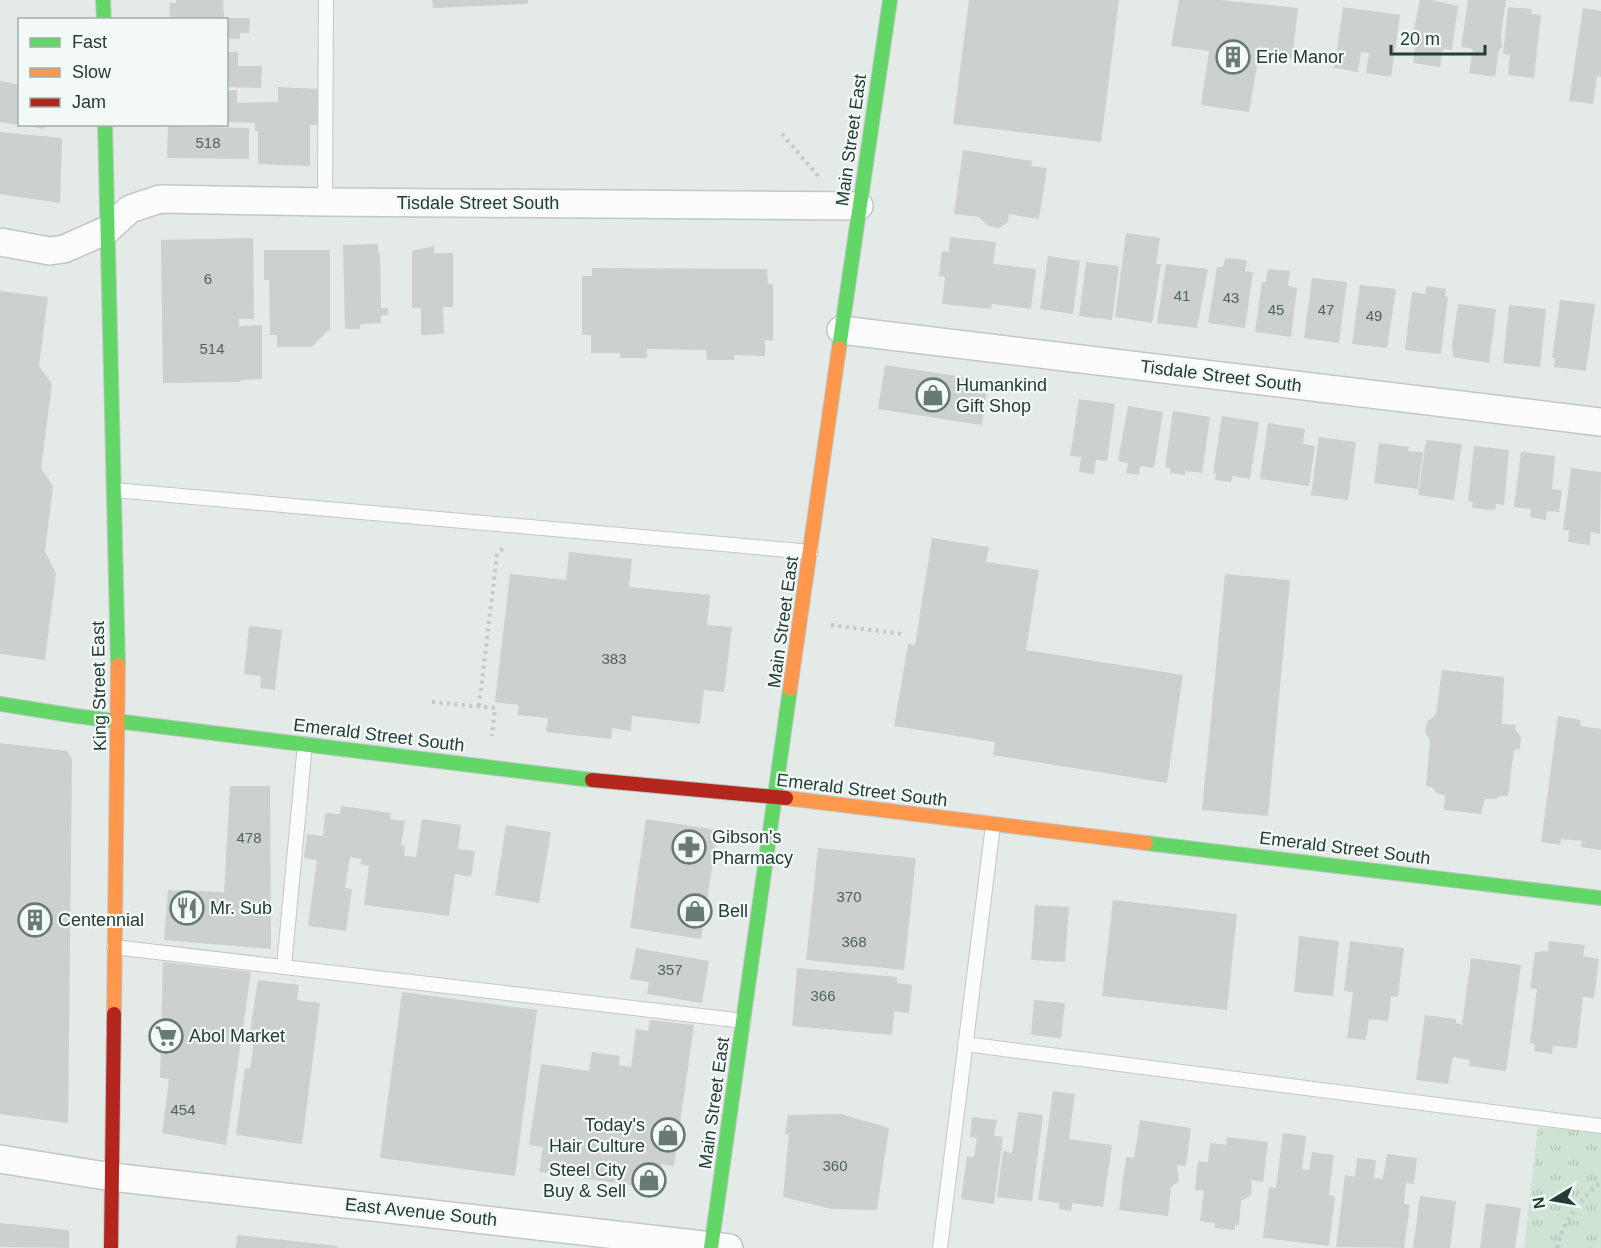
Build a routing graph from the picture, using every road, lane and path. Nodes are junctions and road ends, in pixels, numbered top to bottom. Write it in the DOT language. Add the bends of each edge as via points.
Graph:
graph roads {
  1 [pos="103,0"];
  2 [pos="326,0"];
  3 [pos="890,0"];
  4 [pos="104,18"];
  5 [pos="105,126"];
  6 [pos="782,134"];
  7 [pos="325,202"];
  8 [pos="819,206"];
  9 [pos="859,206"];
  10 [pos="107,230"];
  11 [pos="0,242"];
  12 [pos="841,330"];
  13 [pos="1601,422"];
  14 [pos="114,490"];
  15 [pos="521,526"];
  16 [pos="811,552"];
  17 [pos="801,622"];
  18 [pos="903,634"];
  19 [pos="432,702"];
  20 [pos="0,704"];
  21 [pos="479,706"];
  22 [pos="118,722"];
  23 [pos="305,744"];
  24 [pos="489,766"];
  25 [pos="776,797"];
  26 [pos="993,825"];
  27 [pos="1601,898"];
  28 [pos="114,947"];
  29 [pos="284,966"];
  30 [pos="744,1021"];
  31 [pos="965,1044"];
  32 [pos="1601,1126"];
  33 [pos="0,1159"];
  34 [pos="112,1177"];
  35 [pos="1601,1182"];
  36 [pos="717,1247"];
  37 [pos="111,1248"];
  38 [pos="940,1248"];
  39 [pos="1557,1248"];
  1 -- 4 [label="main road"];
  2 -- 7 [label="lane"];
  3 -- 9 [label="main road, Main Street East"];
  5 -- 10 [label="main road, King Street East"];
  6 -- 8 [label="path" via="823,182"];
  7 -- 8 [label="street, Tisdale Street South"];
  7 -- 10 [label="street, Tisdale Street South" via="160,199 130,209"];
  8 -- 9 [label="street, Tisdale Street South"];
  9 -- 12 [label="main road, Main Street East"];
  10 -- 11 [label="street, Tisdale Street South" via="64,249"];
  10 -- 14 [label="main road, King Street East"];
  12 -- 13 [label="street, Tisdale Street South"];
  12 -- 16 [label="main road, Main Street East"];
  14 -- 15 [label="lane"];
  14 -- 22 [label="main road, King Street East"];
  15 -- 16 [label="lane"];
  15 -- 21 [label="path" via="497,555"];
  16 -- 17 [label="main road, Main Street East"];
  17 -- 18 [label="path"];
  17 -- 25 [label="main road, Main Street East"];
  19 -- 21 [label="path"];
  20 -- 22 [label="main road, Emerald Street South"];
  21 -- 24 [label="path" via="495,708"];
  22 -- 23 [label="main road, Emerald Street South"];
  22 -- 28 [label="main road, King Street East"];
  23 -- 24 [label="main road, Emerald Street South"];
  23 -- 29 [label="lane"];
  24 -- 25 [label="main road, Emerald Street South"];
  25 -- 26 [label="main road, Emerald Street South"];
  25 -- 30 [label="main road, Main Street East"];
  26 -- 27 [label="main road, Emerald Street South"];
  26 -- 31 [label="lane"];
  28 -- 29 [label="lane"];
  28 -- 34 [label="main road, King Street East"];
  29 -- 30 [label="lane"];
  30 -- 36 [label="main road, Main Street East"];
  31 -- 32 [label="lane"];
  31 -- 38 [label="lane"];
  33 -- 34 [label="street, East Avenue South"];
  34 -- 36 [label="street, East Avenue South"];
  34 -- 37 [label="main road, King Street East"];
  35 -- 39 [label="path" via="1560,1232"];
}
